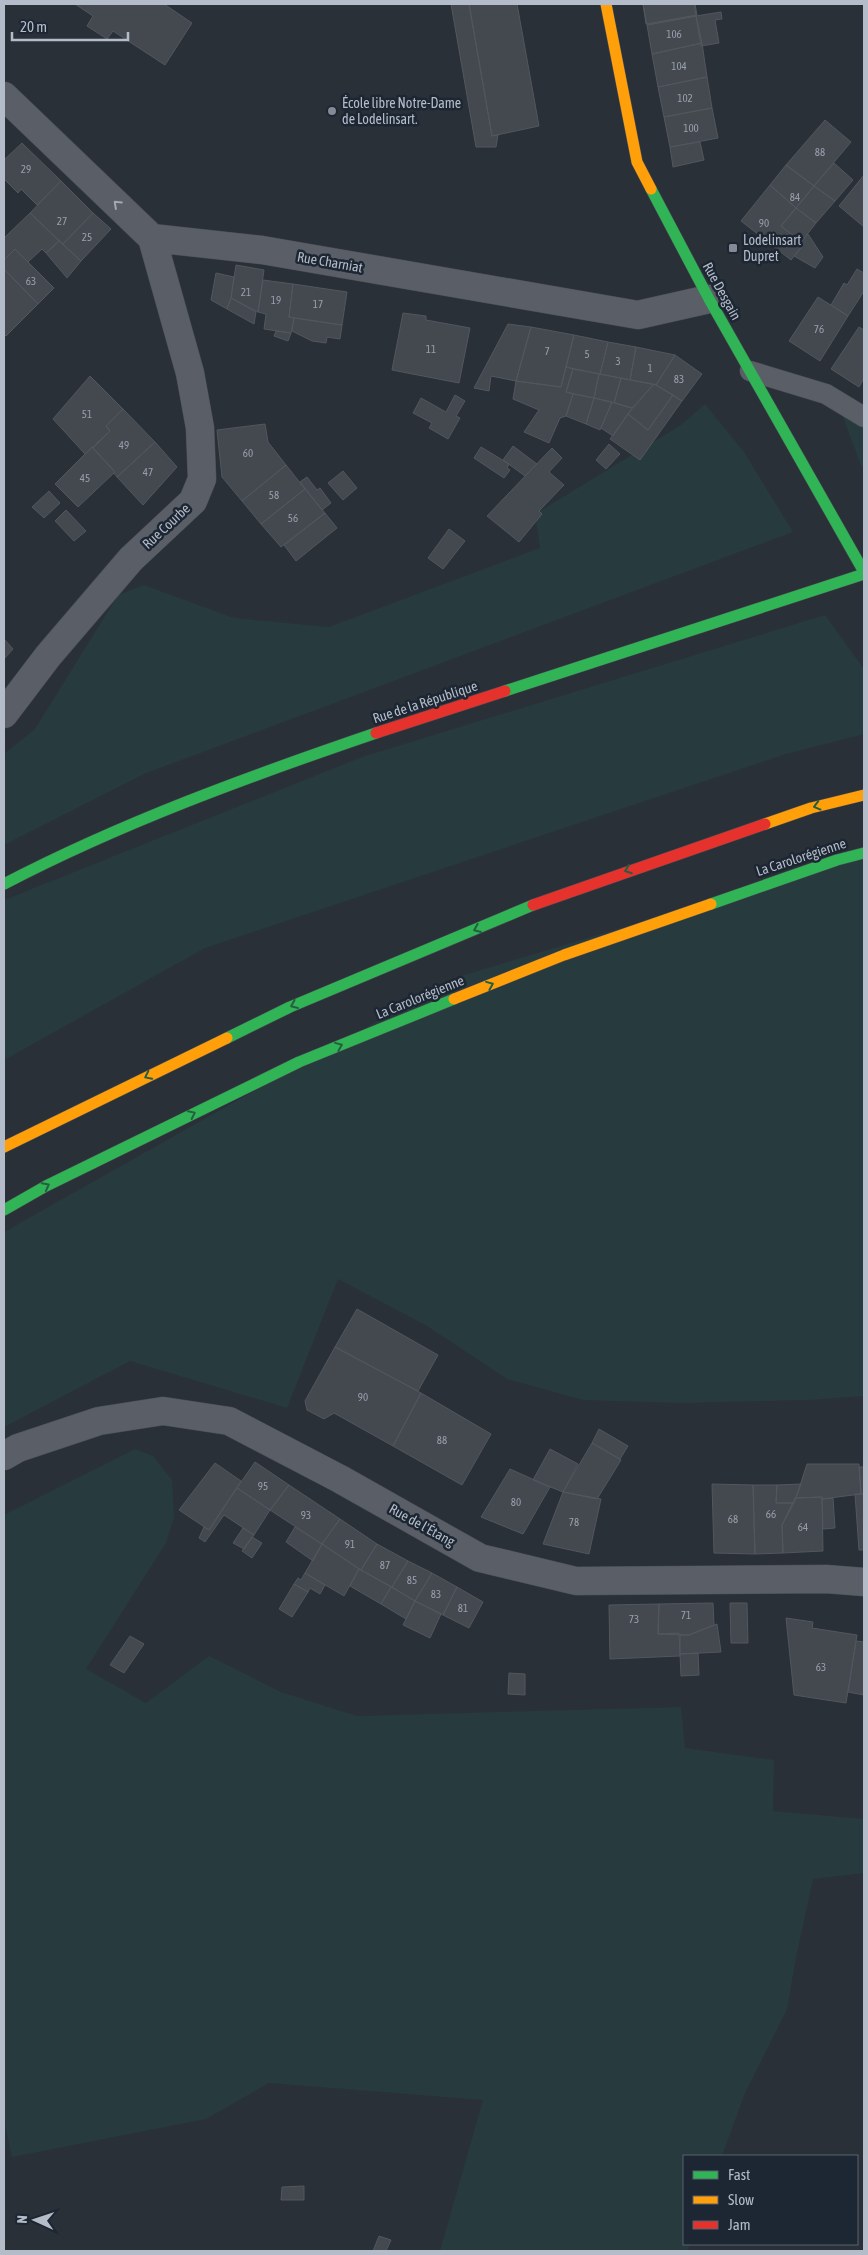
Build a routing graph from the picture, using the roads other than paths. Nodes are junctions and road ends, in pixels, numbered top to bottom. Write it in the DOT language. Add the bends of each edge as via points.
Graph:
graph roads {
  1 [pos="606,4"];
  2 [pos="4,96"];
  3 [pos="152,238"];
  4 [pos="709,299"];
  5 [pos="750,371"];
  6 [pos="864,417"];
  7 [pos="864,573"];
  8 [pos="4,714"];
  9 [pos="864,795"];
  10 [pos="864,853"];
  11 [pos="4,884"];
  12 [pos="4,1147"];
  13 [pos="4,1210"];
  14 [pos="4,1456"];
  15 [pos="864,1582"];
  1 -- 4 [label="main road, Rue Desgain" via="637,162"];
  3 -- 2 [label="street, one-way"];
  3 -- 4 [label="street, Rue Charniat" via="262,250 638,315"];
  3 -- 8 [label="street, Rue Courbe" via="190,372 200,428 202,479 193,501 131,559 48,656"];
  4 -- 5 [label="main road, Rue Desgain"];
  5 -- 6 [label="lane" via="826,394"];
  5 -- 7 [label="main road, Rue Desgain"];
  7 -- 11 [label="main road, Rue de la République" via="235,783 85,844"];
  9 -- 12 [label="main road, one-way" via="812,808 553,897 290,1007"];
  13 -- 10 [label="main road, La Carolorégienne, one-way" via="46,1186 299,1062 564,955"];
  14 -- 15 [label="street, Rue de l'Étang" via="18,1448 99,1421 163,1411 229,1421 340,1478 480,1558 576,1581 826,1579"];
}
